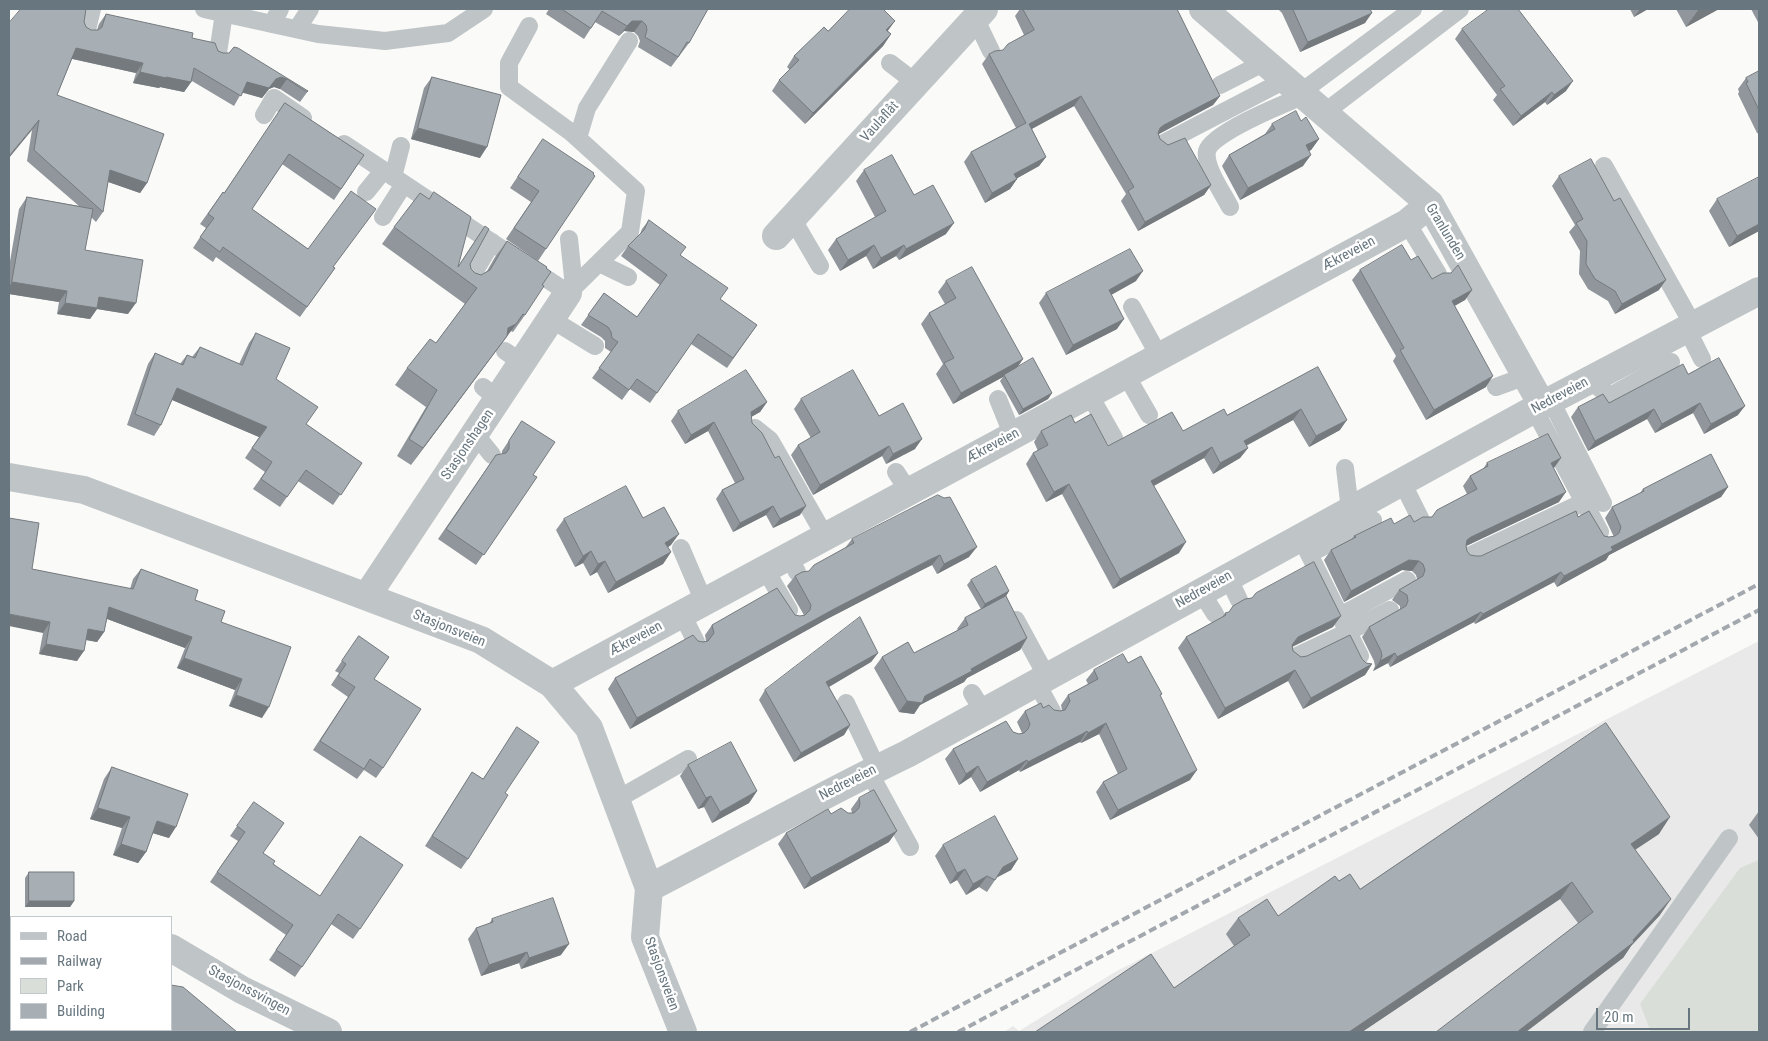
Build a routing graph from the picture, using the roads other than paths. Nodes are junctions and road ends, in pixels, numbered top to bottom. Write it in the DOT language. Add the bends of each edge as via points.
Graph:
graph roads {
  1 [pos="92,9"];
  2 [pos="204,9"];
  3 [pos="280,9"];
  4 [pos="310,9"];
  5 [pos="484,9"];
  6 [pos="1203,9"];
  7 [pos="1413,9"];
  8 [pos="1460,9"];
  9 [pos="224,13"];
  10 [pos="980,13"];
  11 [pos="248,14"];
  12 [pos="272,24"];
  13 [pos="529,26"];
  14 [pos="297,29"];
  15 [pos="86,30"];
  16 [pos="629,41"];
  17 [pos="991,51"];
  18 [pos="218,53"];
  19 [pos="1265,62"];
  20 [pos="890,63"];
  21 [pos="916,82"];
  22 [pos="1220,85"];
  23 [pos="1296,90"];
  24 [pos="1324,113"];
  25 [pos="264,115"];
  26 [pos="578,138"];
  27 [pos="1162,144"];
  28 [pos="402,146"];
  29 [pos="1604,166"];
  30 [pos="393,177"];
  31 [pos="366,192"];
  32 [pos="1430,204"];
  33 [pos="1230,208"];
  34 [pos="383,217"];
  35 [pos="1407,223"];
  36 [pos="784,227"];
  37 [pos="569,239"];
  38 [pos="492,242"];
  39 [pos="598,263"];
  40 [pos="820,266"];
  41 [pos="1438,274"];
  42 [pos="628,277"];
  43 [pos="468,281"];
  44 [pos="571,290"];
  45 [pos="1759,291"];
  46 [pos="1132,307"];
  47 [pos="551,319"];
  48 [pos="1690,327"];
  49 [pos="595,346"];
  50 [pos="1160,356"];
  51 [pos="1702,359"];
  52 [pos="1671,362"];
  53 [pos="1126,375"];
  54 [pos="1526,376"];
  55 [pos="1588,380"];
  56 [pos="1496,387"];
  57 [pos="1089,394"];
  58 [pos="998,399"];
  59 [pos="1542,405"];
  60 [pos="1149,415"];
  61 [pos="755,428"];
  62 [pos="475,434"];
  63 [pos="1013,436"];
  64 [pos="1114,438"];
  65 [pos="492,455"];
  66 [pos="1345,468"];
  67 [pos="9,477"];
  68 [pos="1402,482"];
  69 [pos="1584,502"];
  70 [pos="1603,503"];
  71 [pos="1361,515"];
  72 [pos="1420,518"];
  73 [pos="825,536"];
  74 [pos="1603,537"];
  75 [pos="1305,546"];
  76 [pos="681,548"];
  77 [pos="1469,556"];
  78 [pos="765,569"];
  79 [pos="1407,580"];
  80 [pos="367,596"];
  81 [pos="693,608"];
  82 [pos="1390,610"];
  83 [pos="1012,614"];
  84 [pos="793,616"];
  85 [pos="1340,616"];
  86 [pos="1348,632"];
  87 [pos="696,642"];
  88 [pos="1295,657"];
  89 [pos="1364,664"];
  90 [pos="1042,679"];
  91 [pos="552,684"];
  92 [pos="846,703"];
  93 [pos="1052,711"];
  94 [pos="688,759"];
  95 [pos="873,770"];
  96 [pos="616,800"];
  97 [pos="1729,838"];
  98 [pos="910,847"];
  99 [pos="649,888"];
  100 [pos="172,949"];
  101 [pos="328,1032"];
  102 [pos="683,1032"];
  103 [pos="1592,1032"];
  1 -- 15 [label="lane"];
  2 -- 9 [label="lane"];
  3 -- 12 [label="lane"];
  4 -- 14 [label="lane"];
  5 -- 14 [label="lane" via="448,33 385,41"];
  6 -- 19 [label="street, Granlunden"];
  7 -- 23 [label="lane"];
  8 -- 24 [label="lane"];
  9 -- 11 [label="lane"];
  9 -- 18 [label="lane"];
  10 -- 17 [label="lane"];
  10 -- 21 [label="street, Vaulaflåt"];
  11 -- 12 [label="lane"];
  12 -- 14 [label="lane"];
  13 -- 26 [label="lane" via="509,63 509,87"];
  16 -- 26 [label="lane" via="587,108"];
  19 -- 22 [label="lane"];
  19 -- 23 [label="street, Granlunden"];
  20 -- 21 [label="lane"];
  21 -- 36 [label="street, Vaulaflåt"];
  23 -- 24 [label="street, Granlunden"];
  23 -- 27 [label="lane"];
  23 -- 33 [label="lane" via="1213,141 1207,150 1208,162"];
  24 -- 32 [label="street, Granlunden"];
  25 -- 30 [label="lane" via="274,98"];
  26 -- 39 [label="lane" via="636,191 630,232"];
  28 -- 30 [label="lane"];
  29 -- 48 [label="lane"];
  30 -- 31 [label="lane"];
  30 -- 34 [label="lane"];
  30 -- 38 [label="lane"];
  32 -- 35 [label="street, Ækreveien"];
  32 -- 54 [label="street, Granlunden"];
  35 -- 41 [label="lane"];
  35 -- 50 [label="street, Ækreveien"];
  36 -- 40 [label="lane"];
  37 -- 44 [label="lane"];
  38 -- 43 [label="lane"];
  38 -- 44 [label="lane"];
  39 -- 42 [label="lane"];
  39 -- 44 [label="lane"];
  44 -- 47 [label="street, Stasjonshagen"];
  45 -- 48 [label="street, Nedreveien"];
  46 -- 50 [label="lane"];
  47 -- 49 [label="lane"];
  47 -- 62 [label="street, Stasjonshagen" via="513,357 490,393"];
  48 -- 51 [label="lane"];
  48 -- 55 [label="street, Nedreveien"];
  50 -- 53 [label="street, Ækreveien"];
  52 -- 55 [label="lane" via="1610,396"];
  53 -- 57 [label="street, Ækreveien"];
  53 -- 60 [label="lane"];
  54 -- 56 [label="lane"];
  54 -- 59 [label="street, Granlunden"];
  55 -- 59 [label="street, Nedreveien"];
  57 -- 63 [label="street, Ækreveien"];
  57 -- 64 [label="lane"];
  58 -- 63 [label="lane"];
  59 -- 68 [label="street, Nedreveien"];
  59 -- 69 [label="lane"];
  59 -- 70 [label="lane"];
  61 -- 73 [label="lane" via="770,440"];
  62 -- 65 [label="lane"];
  62 -- 80 [label="street, Stasjonshagen"];
  63 -- 73 [label="street, Ækreveien" via="917,484"];
  66 -- 71 [label="lane"];
  67 -- 80 [label="street, Stasjonsveien" via="84,490"];
  68 -- 71 [label="street, Nedreveien"];
  68 -- 72 [label="lane"];
  69 -- 74 [label="lane"];
  69 -- 77 [label="lane"];
  71 -- 75 [label="street, Nedreveien"];
  73 -- 78 [label="street, Ækreveien" via="793,564"];
  75 -- 85 [label="lane"];
  75 -- 90 [label="street, Nedreveien" via="1208,603"];
  76 -- 81 [label="lane"];
  78 -- 81 [label="street, Ækreveien"];
  78 -- 84 [label="lane"];
  79 -- 85 [label="lane"];
  80 -- 91 [label="street, Stasjonsveien" via="481,640"];
  81 -- 87 [label="lane"];
  81 -- 91 [label="street, Ækreveien"];
  82 -- 86 [label="lane"];
  83 -- 90 [label="lane"];
  85 -- 86 [label="lane"];
  86 -- 88 [label="lane"];
  86 -- 89 [label="lane"];
  90 -- 93 [label="lane"];
  90 -- 95 [label="street, Nedreveien"];
  91 -- 96 [label="street, Stasjonsveien" via="589,728"];
  92 -- 95 [label="lane"];
  94 -- 96 [label="lane"];
  95 -- 98 [label="lane"];
  95 -- 99 [label="street, Nedreveien" via="835,798"];
  96 -- 99 [label="street, Stasjonsveien"];
  97 -- 103 [label="lane"];
  99 -- 102 [label="street, Stasjonsveien" via="645,937"];
  100 -- 101 [label="street, Stasjonssvingen" via="242,990"];
}
